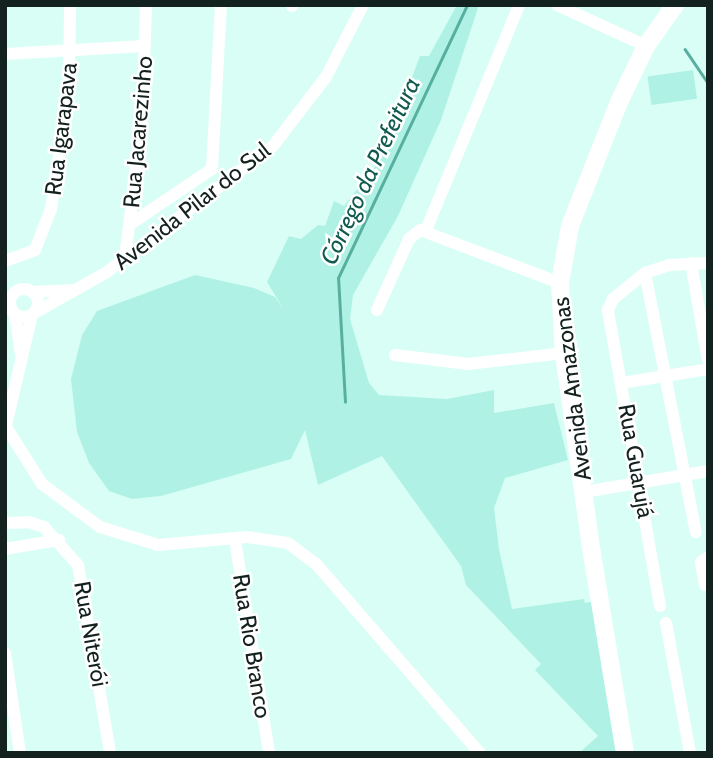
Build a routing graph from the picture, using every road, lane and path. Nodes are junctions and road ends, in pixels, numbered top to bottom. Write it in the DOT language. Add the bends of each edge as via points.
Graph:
graph roads {
  1 [pos="70,5"];
  2 [pos="146,5"];
  3 [pos="221,5"];
  4 [pos="363,5"];
  5 [pos="519,5"];
  6 [pos="557,5"];
  7 [pos="675,5"];
  8 [pos="145,46"];
  9 [pos="646,46"];
  10 [pos="70,51"];
  11 [pos="5,54"];
  12 [pos="129,225"];
  13 [pos="426,230"];
  14 [pos="125,258"];
  15 [pos="5,261"];
  16 [pos="691,263"];
  17 [pos="708,263"];
  18 [pos="645,273"];
  19 [pos="560,284"];
  20 [pos="79,290"];
  21 [pos="12,291"];
  22 [pos="32,292"];
  23 [pos="10,308"];
  24 [pos="377,310"];
  25 [pos="34,314"];
  26 [pos="564,353"];
  27 [pos="395,355"];
  28 [pos="22,358"];
  29 [pos="708,360"];
  30 [pos="708,369"];
  31 [pos="665,377"];
  32 [pos="621,383"];
  33 [pos="6,428"];
  34 [pos="708,471"];
  35 [pos="683,477"];
  36 [pos="641,483"];
  37 [pos="584,492"];
  38 [pos="5,523"];
  39 [pos="696,532"];
  40 [pos="59,540"];
  41 [pos="235,540"];
  42 [pos="5,549"];
  43 [pos="704,560"];
  44 [pos="705,585"];
  45 [pos="660,606"];
  46 [pos="666,622"];
  47 [pos="5,653"];
  48 [pos="9,702"];
  49 [pos="20,753"];
  50 [pos="110,753"];
  51 [pos="269,753"];
  52 [pos="480,753"];
  53 [pos="625,753"];
  54 [pos="691,753"];
  1 -- 10 [label="street, Rua Igarapava"];
  2 -- 8 [label="street, Rua Jacarezinho"];
  3 -- 12 [label="street" via="218,136 212,169"];
  4 -- 14 [label="street, Avenida Pilar do Sul" via="326,77 273,146"];
  5 -- 13 [label="street"];
  6 -- 9 [label="street"];
  7 -- 9 [label="street, Avenida Amazonas"];
  8 -- 10 [label="street"];
  8 -- 12 [label="street, Rua Jacarezinho" via="142,120"];
  9 -- 19 [label="street, Avenida Amazonas" via="570,226"];
  10 -- 11 [label="street"];
  10 -- 15 [label="street, Rua Igarapava" via="62,154 51,209 35,250"];
  12 -- 14 [label="street, Rua Jacarezinho"];
  13 -- 19 [label="street"];
  13 -- 24 [label="street" via="409,239"];
  14 -- 20 [label="street, Avenida Pilar do Sul"];
  16 -- 17 [label="street"];
  16 -- 18 [label="street"];
  16 -- 29 [label="street"];
  18 -- 31 [label="street"];
  18 -- 32 [label="street, Rua Guarujá" via="613,299 608,317"];
  19 -- 26 [label="street, Avenida Amazonas"];
  20 -- 22 [label="street"];
  20 -- 25 [label="street, Avenida Pilar do Sul"];
  21 -- 22 [label="street"];
  21 -- 23 [label="street"];
  22 -- 25 [label="street" via="38,303"];
  23 -- 25 [label="street"];
  23 -- 28 [label="street"];
  25 -- 28 [label="street"];
  26 -- 27 [label="street" via="468,364"];
  26 -- 37 [label="street, Avenida Amazonas"];
  28 -- 33 [label="street"];
  30 -- 31 [label="street"];
  31 -- 32 [label="street"];
  31 -- 35 [label="street"];
  32 -- 36 [label="street, Rua Guarujá"];
  33 -- 41 [label="street" via="42,484 100,527 158,545"];
  34 -- 35 [label="street"];
  35 -- 36 [label="street"];
  35 -- 39 [label="street"];
  36 -- 37 [label="street"];
  36 -- 45 [label="street, Rua Guarujá"];
  37 -- 53 [label="street, Avenida Amazonas"];
  38 -- 40 [label="street, Rua Niterói" via="37,524"];
  40 -- 42 [label="street"];
  40 -- 50 [label="street, Rua Niterói" via="74,558 84,584"];
  41 -- 51 [label="street, Rua Rio Branco"];
  41 -- 52 [label="street" via="274,538 317,565"];
  43 -- 44 [label="street"];
  46 -- 54 [label="street"];
  47 -- 48 [label="street"];
  48 -- 49 [label="street"];
}
